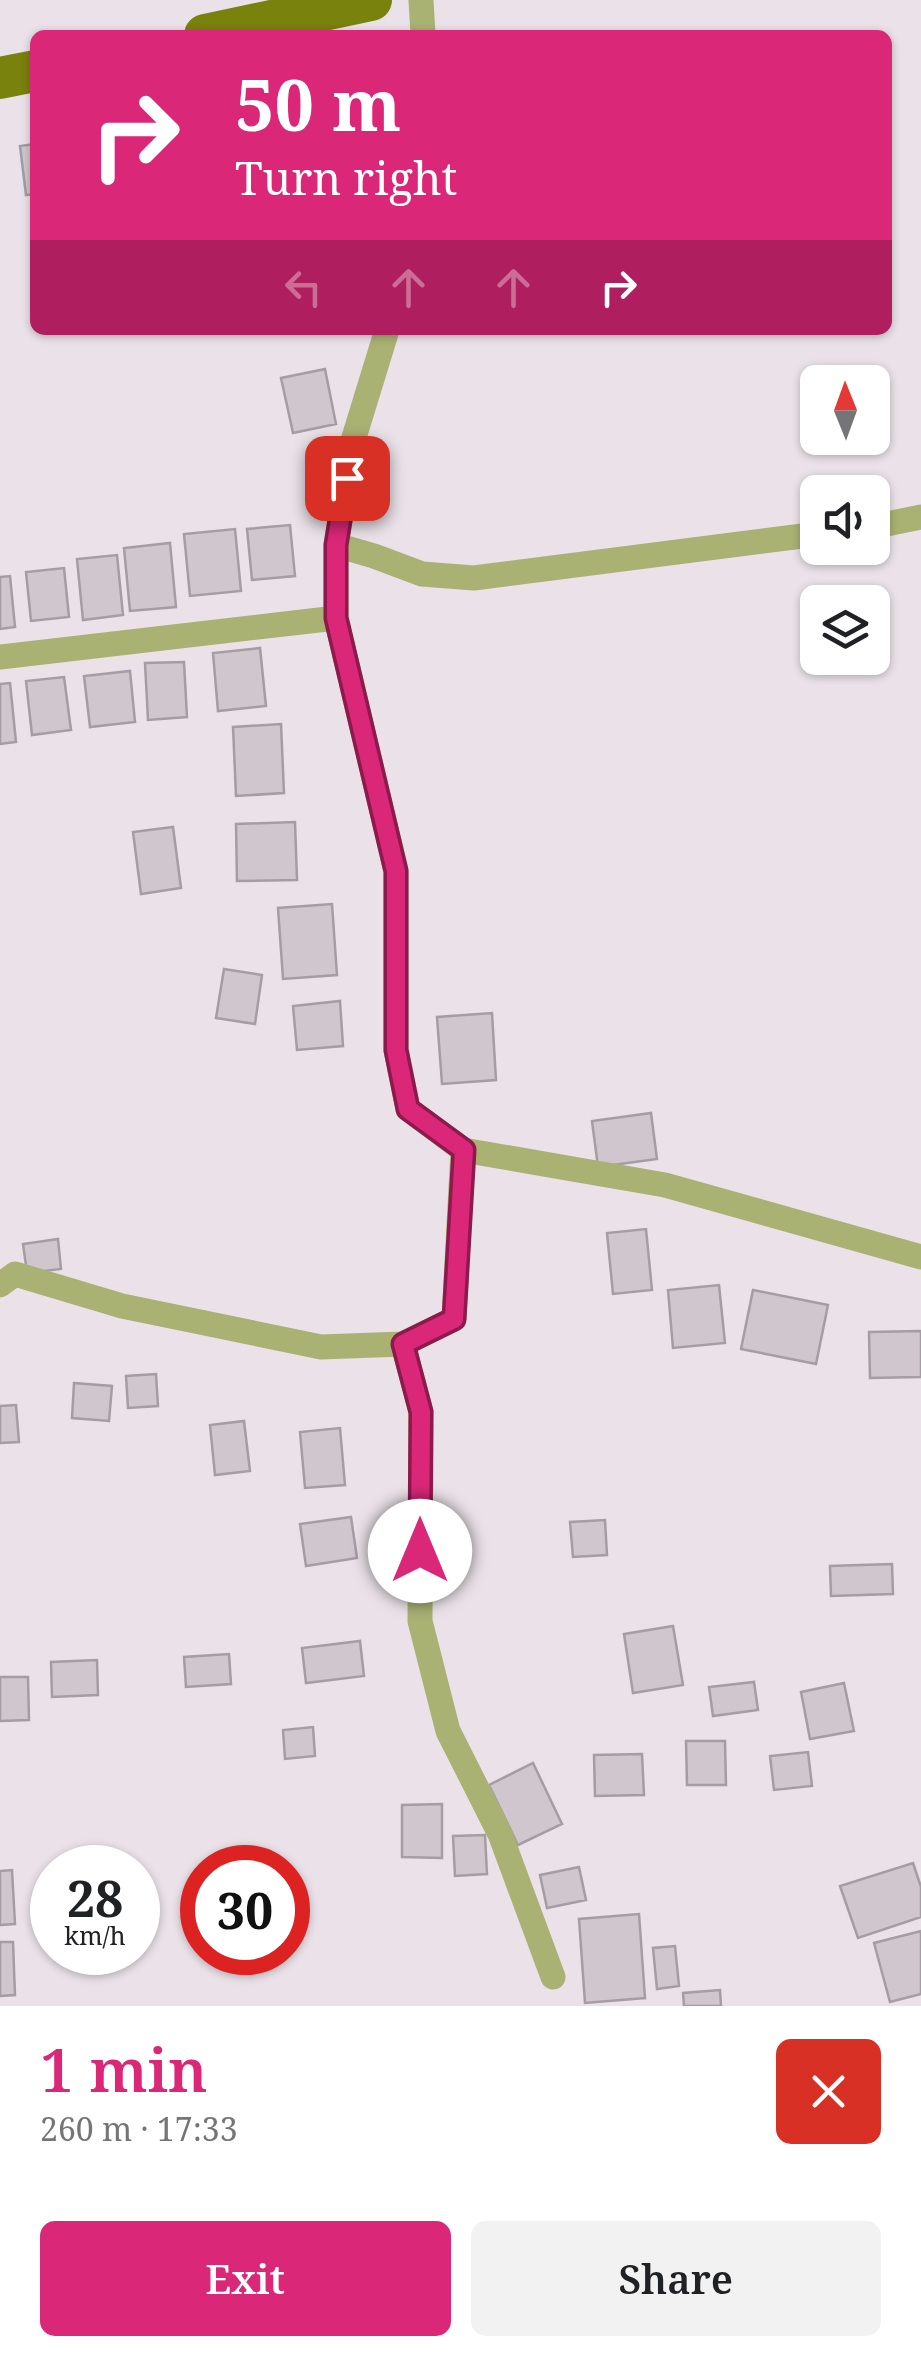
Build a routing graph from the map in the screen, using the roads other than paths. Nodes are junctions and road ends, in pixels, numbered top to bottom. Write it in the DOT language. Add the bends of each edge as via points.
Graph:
graph roads {
  1 [pos="371,0"];
  2 [pos="421,0"];
  3 [pos="229,30"];
  4 [pos="422,30"];
  5 [pos="30,72"];
  6 [pos="0,78"];
  7 [pos="386,335"];
  8 [pos="921,518"];
  9 [pos="890,524"];
  10 [pos="800,536"];
  11 [pos="336,545"];
  12 [pos="336,618"];
  13 [pos="0,657"];
  14 [pos="464,1150"];
  15 [pos="921,1257"];
  16 [pos="0,1285"];
  17 [pos="403,1344"];
  18 [pos="552,1978"];
  1 -- 3 [label="main road"];
  2 -- 4 [label="street"];
  5 -- 6 [label="main road"];
  7 -- 11 [label="street" via="352,444"];
  8 -- 9 [label="street"];
  10 -- 11 [label="street" via="474,578 422,574"];
  11 -- 12 [label="street"];
  12 -- 13 [label="street"];
  12 -- 14 [label="street" via="396,871 396,1050 408,1109"];
  14 -- 15 [label="street" via="665,1185"];
  14 -- 17 [label="street" via="454,1319"];
  16 -- 17 [label="street" via="15,1274 122,1306 320,1347"];
  17 -- 18 [label="street" via="421,1412 420,1621 448,1730 500,1834"];
}
